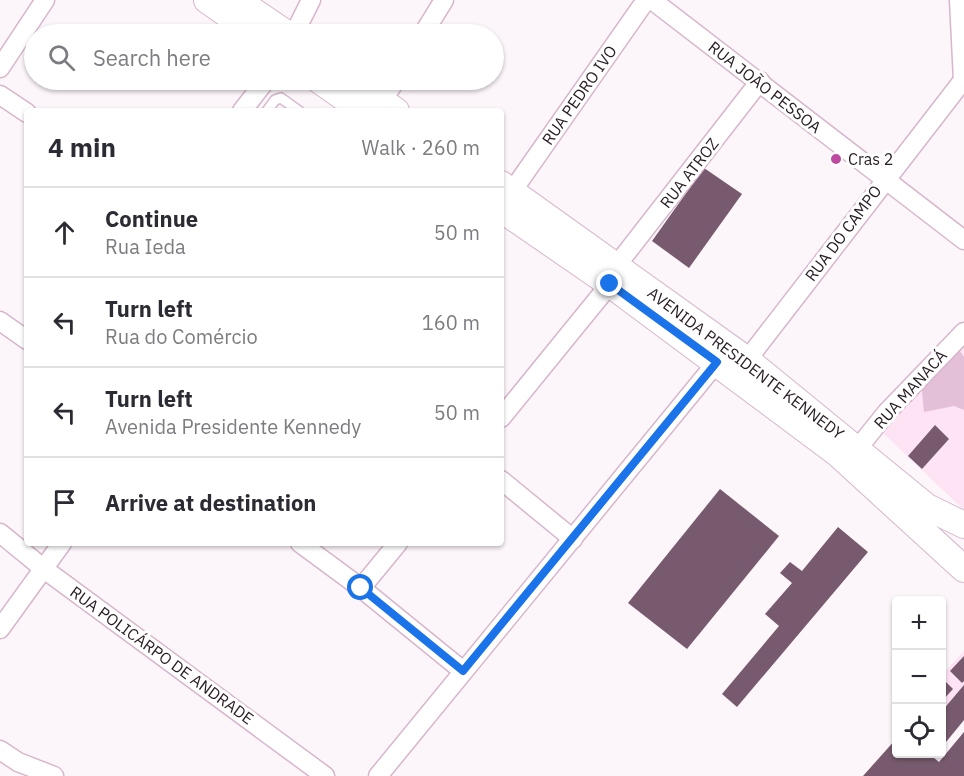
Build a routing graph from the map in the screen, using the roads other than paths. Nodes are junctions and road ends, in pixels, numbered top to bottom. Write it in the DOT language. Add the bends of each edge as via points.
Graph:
graph roads {
  1 [pos="45,0"];
  2 [pos="207,0"];
  3 [pos="237,0"];
  4 [pos="311,0"];
  5 [pos="444,0"];
  6 [pos="646,0"];
  7 [pos="652,0"];
  8 [pos="959,0"];
  9 [pos="29,24"];
  10 [pos="242,24"];
  11 [pos="272,24"];
  12 [pos="299,24"];
  13 [pos="429,24"];
  14 [pos="24,32"];
  15 [pos="0,68"];
  16 [pos="963,80"];
  17 [pos="760,81"];
  18 [pos="258,90"];
  19 [pos="341,90"];
  20 [pos="361,90"];
  21 [pos="390,90"];
  22 [pos="0,95"];
  23 [pos="244,108"];
  24 [pos="269,108"];
  25 [pos="295,108"];
  26 [pos="380,108"];
  27 [pos="24,111"];
  28 [pos="883,180"];
  29 [pos="504,198"];
  30 [pos="964,240"];
  31 [pos="613,275"];
  32 [pos="0,321"];
  33 [pos="964,332"];
  34 [pos="24,338"];
  35 [pos="747,360"];
  36 [pos="717,362"];
  37 [pos="504,414"];
  38 [pos="858,448"];
  39 [pos="504,482"];
  40 [pos="927,507"];
  41 [pos="964,525"];
  42 [pos="0,533"];
  43 [pos="573,539"];
  44 [pos="60,546"];
  45 [pos="304,546"];
  46 [pos="396,546"];
  47 [pos="964,547"];
  48 [pos="44,569"];
  49 [pos="964,569"];
  50 [pos="361,588"];
  51 [pos="0,629"];
  52 [pos="463,671"];
  53 [pos="0,750"];
  54 [pos="54,776"];
  55 [pos="325,776"];
  56 [pos="378,776"];
  1 -- 9 [label="street"];
  2 -- 10 [label="main road"];
  3 -- 11 [label="main road"];
  4 -- 12 [label="street"];
  5 -- 13 [label="street"];
  6 -- 29 [label="street, RUA PEDRO IVO"];
  7 -- 17 [label="street, RUA JOÃO PESSOA"];
  8 -- 16 [label="street"];
  14 -- 15 [label="street"];
  16 -- 28 [label="street, RUA DO CAMPO"];
  17 -- 28 [label="street, RUA JOÃO PESSOA"];
  17 -- 31 [label="street, RUA ATROZ"];
  18 -- 23 [label="street"];
  19 -- 26 [label="main road"];
  20 -- 26 [label="main road"];
  21 -- 26 [label="street"];
  22 -- 27 [label="street"];
  24 -- 25 [label="lane" via="281,98"];
  28 -- 30 [label="street, RUA JOÃO PESSOA"];
  28 -- 35 [label="street, RUA DO CAMPO"];
  29 -- 31 [label="main road, AVENIDA PRESIDENTE KENNEDY"];
  31 -- 35 [label="main road, AVENIDA PRESIDENTE KENNEDY"];
  31 -- 36 [label="main road, AVENIDA PRESIDENTE KENNEDY"];
  31 -- 37 [label="street, RUA ATROZ"];
  32 -- 34 [label="street"];
  33 -- 38 [label="street, RUA MANACÁ"];
  35 -- 38 [label="main road, AVENIDA PRESIDENTE KENNEDY"];
  36 -- 43 [label="street"];
  36 -- 49 [label="main road, AVENIDA PRESIDENTE KENNEDY" via="837,453"];
  38 -- 40 [label="main road, AVENIDA PRESIDENTE KENNEDY"];
  39 -- 43 [label="street"];
  40 -- 41 [label="main road, AVENIDA PRESIDENTE KENNEDY"];
  40 -- 47 [label="main road, AVENIDA PRESIDENTE KENNEDY" via="930,515"];
  42 -- 48 [label="street, RUA POLICÁRPO DE ANDRADE"];
  43 -- 52 [label="street"];
  44 -- 48 [label="street"];
  45 -- 50 [label="street"];
  46 -- 50 [label="street"];
  48 -- 51 [label="street"];
  48 -- 55 [label="street, RUA POLICÁRPO DE ANDRADE"];
  50 -- 52 [label="street"];
  52 -- 56 [label="street"];
  53 -- 54 [label="street" via="18,762"];
}
